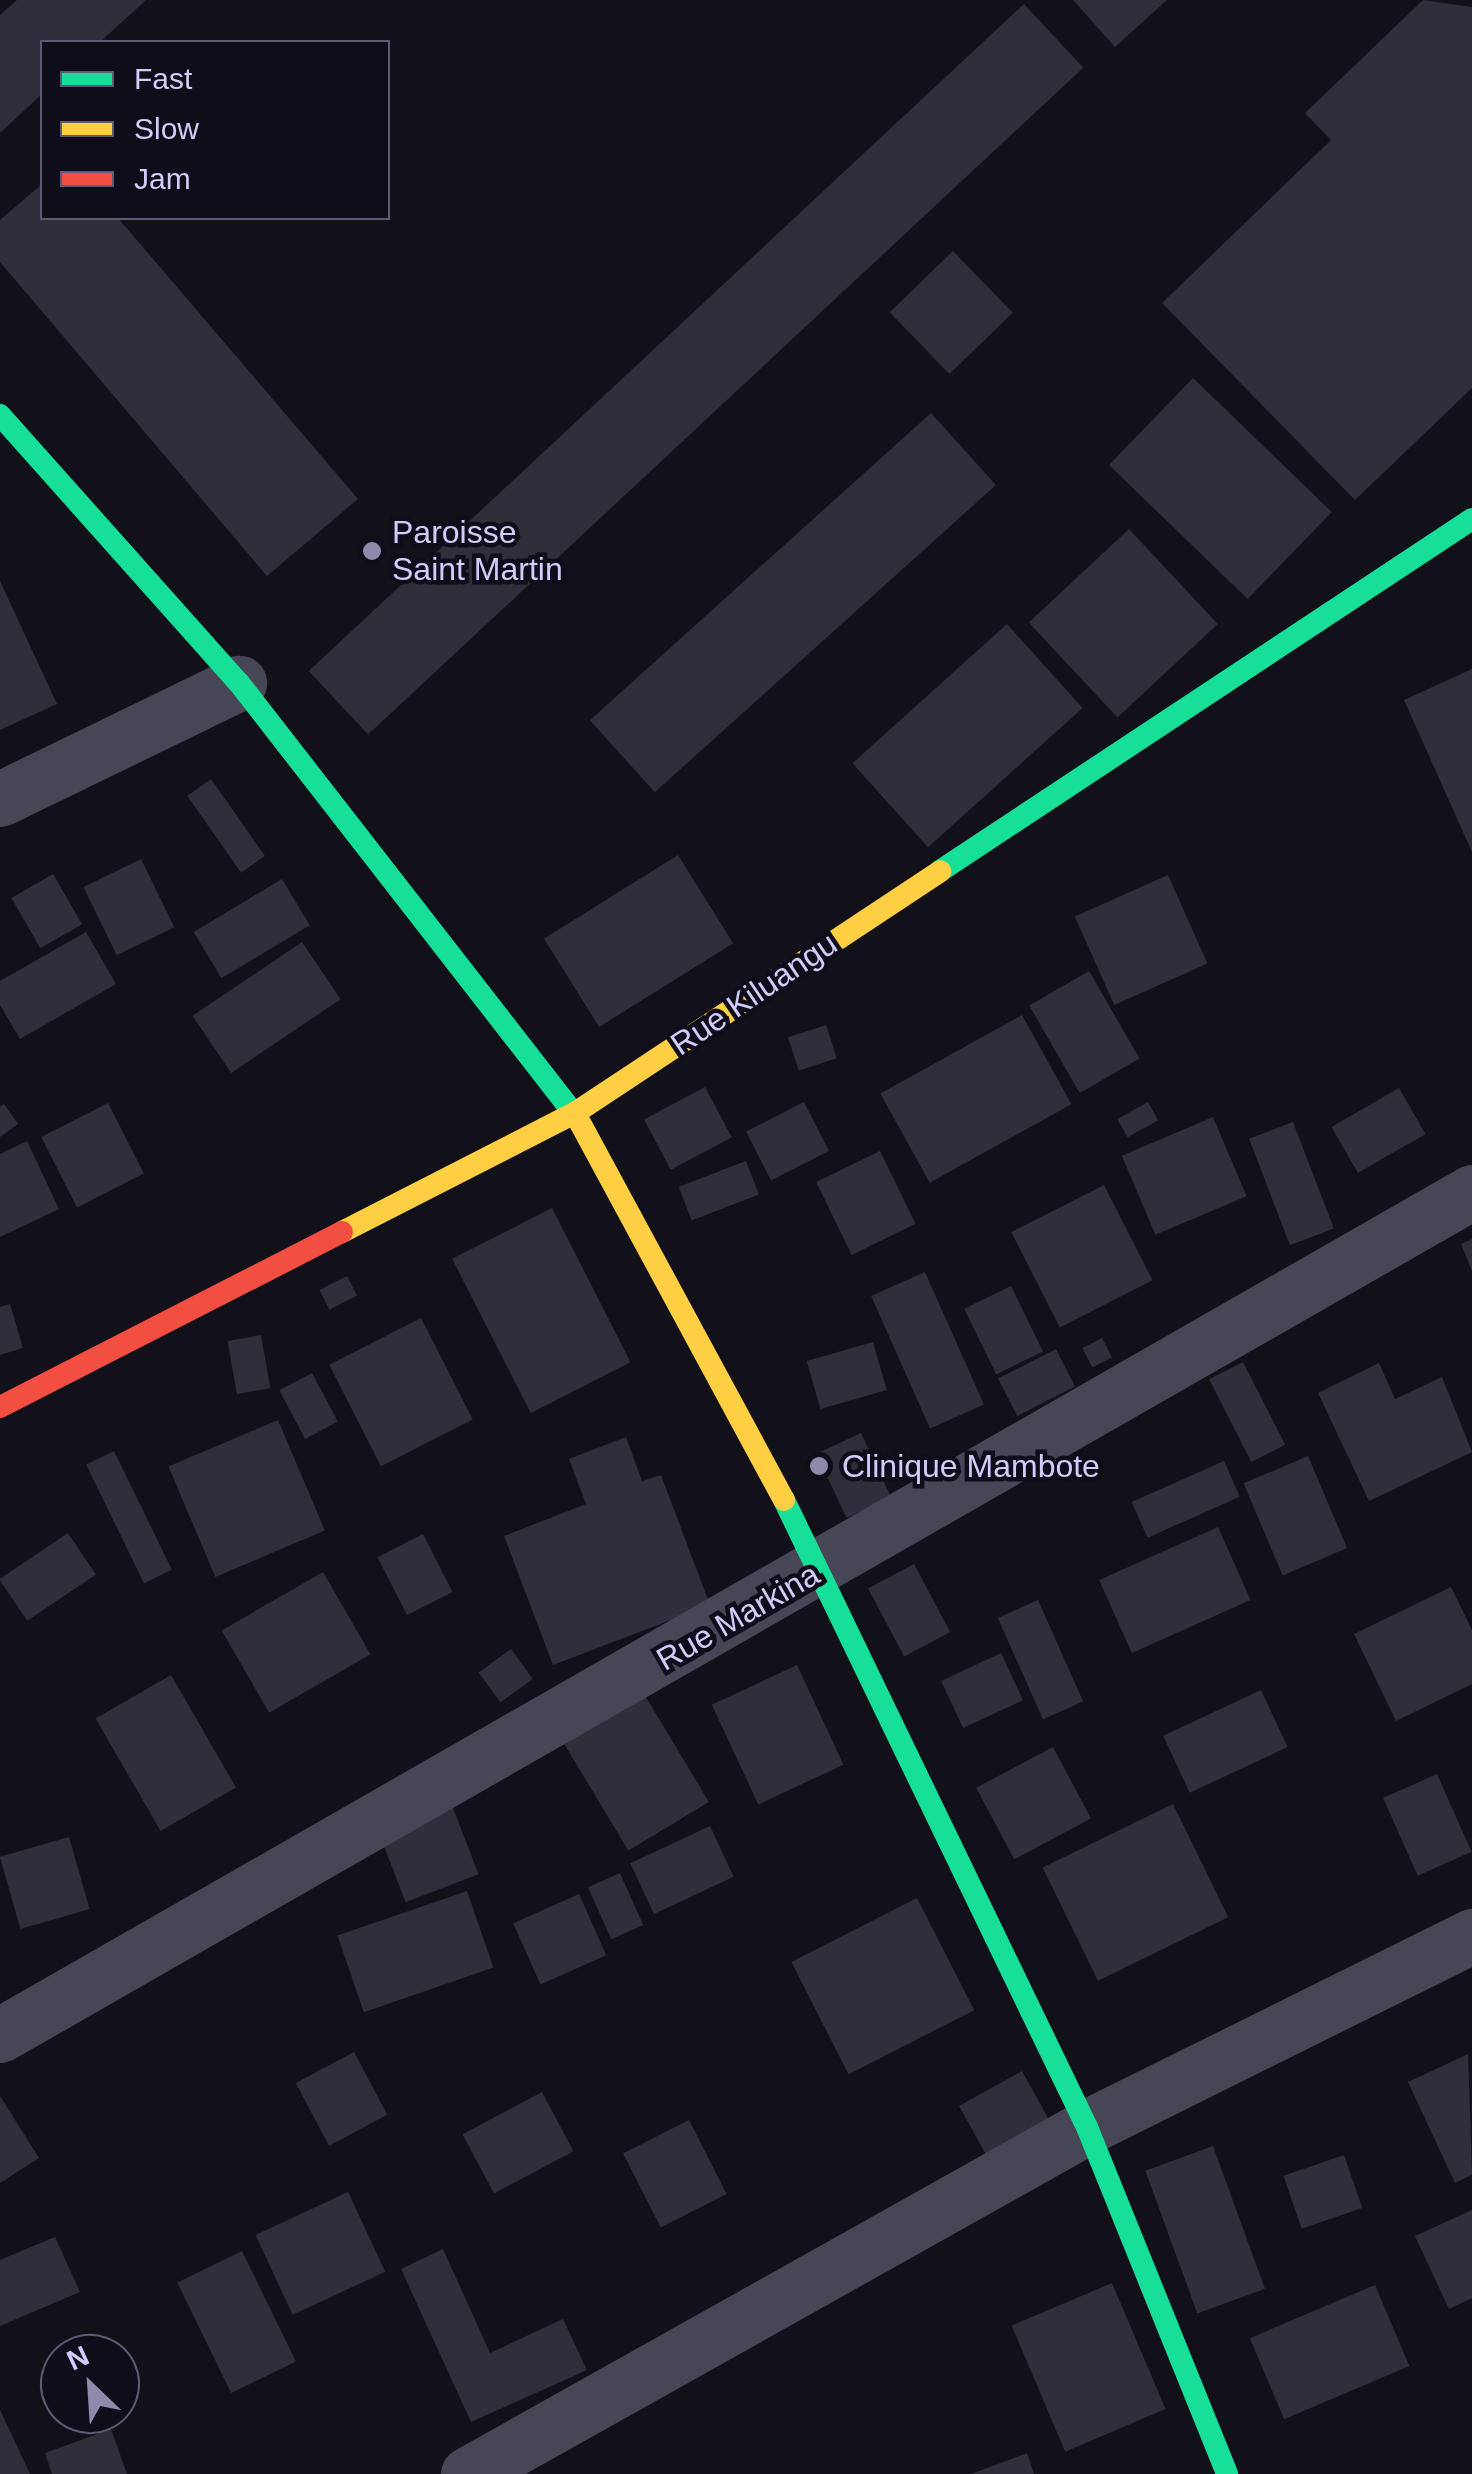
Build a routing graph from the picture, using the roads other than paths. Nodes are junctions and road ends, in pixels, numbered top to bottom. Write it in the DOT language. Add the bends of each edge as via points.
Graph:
graph roads {
  1 [pos="0,415"];
  2 [pos="1472,519"];
  3 [pos="239,683"];
  4 [pos="0,798"];
  5 [pos="575,1113"];
  6 [pos="1472,1192"];
  7 [pos="0,1407"];
  8 [pos="822,1570"];
  9 [pos="1472,1936"];
  10 [pos="0,2035"];
  11 [pos="1087,2127"];
  12 [pos="468,2474"];
  13 [pos="1227,2474"];
  1 -- 3 [label="street"];
  2 -- 5 [label="street, Rue Kiluangu"];
  3 -- 4 [label="street"];
  3 -- 5 [label="street"];
  5 -- 7 [label="street, Rue Kiluangu"];
  5 -- 8 [label="street"];
  6 -- 8 [label="street, Rue Markina"];
  8 -- 10 [label="street, Rue Markina"];
  8 -- 11 [label="street"];
  9 -- 11 [label="street"];
  11 -- 12 [label="street"];
  11 -- 13 [label="street"];
}
